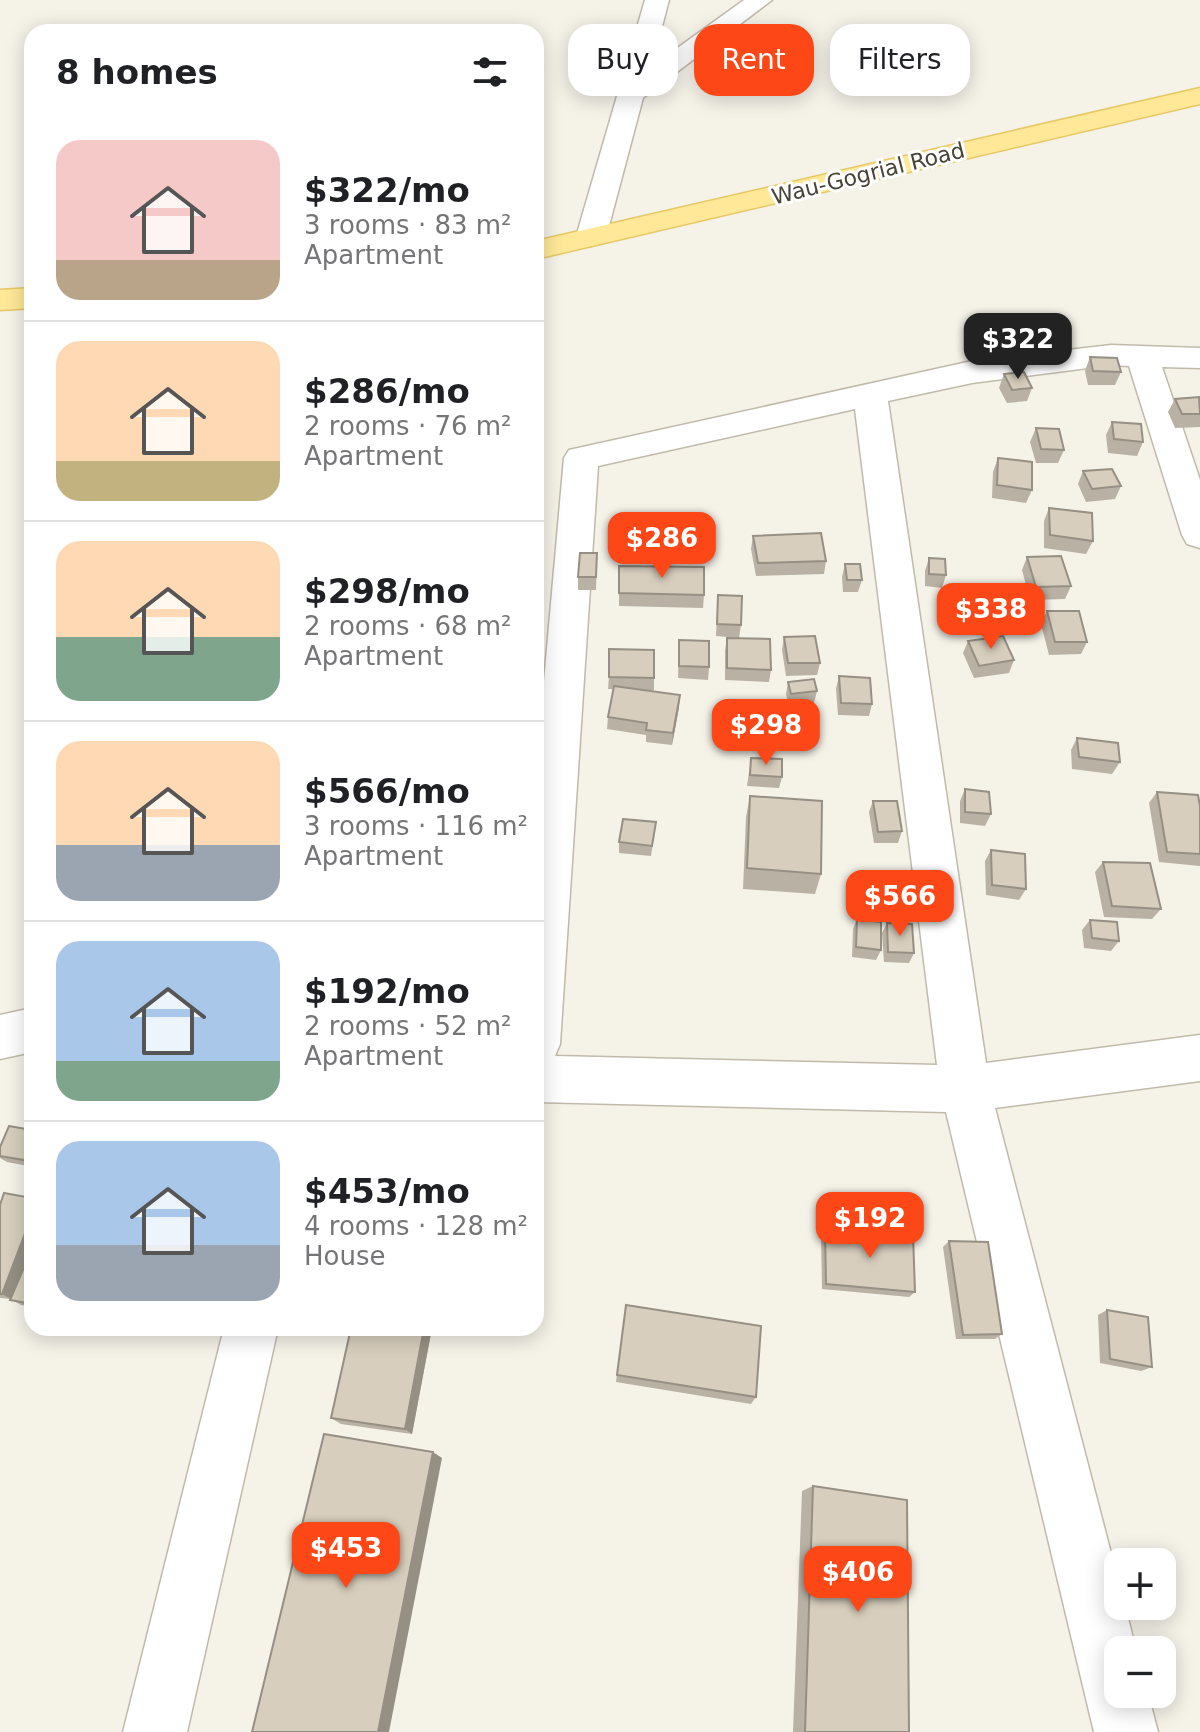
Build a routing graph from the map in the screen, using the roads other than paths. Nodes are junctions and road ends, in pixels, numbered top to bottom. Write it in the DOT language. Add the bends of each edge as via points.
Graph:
graph roads {
  1 [pos="657,0"];
  2 [pos="760,0"];
  3 [pos="650,24"];
  4 [pos="678,60"];
  5 [pos="630,96"];
  6 [pos="1200,96"];
  7 [pos="591,237"];
  8 [pos="544,248"];
  9 [pos="24,298"];
  10 [pos="0,300"];
  11 [pos="1142,356"];
  12 [pos="1200,358"];
  13 [pos="870,394"];
  14 [pos="1200,535"];
  15 [pos="544,940"];
  16 [pos="24,1032"];
  17 [pos="0,1037"];
  18 [pos="1200,1058"];
  19 [pos="544,1079"];
  20 [pos="965,1089"];
  21 [pos="249,1336"];
  22 [pos="155,1732"];
  23 [pos="1126,1732"];
  1 -- 3 [label="street"];
  2 -- 4 [label="street"];
  5 -- 7 [label="street"];
  6 -- 7 [label="main road, Wau-Gogrial Road"];
  7 -- 8 [label="main road, Wau-Gogrial Road"];
  9 -- 10 [label="main road"];
  11 -- 12 [label="street"];
  11 -- 13 [label="street" via="972,372"];
  11 -- 14 [label="street"];
  13 -- 15 [label="street" via="581,458"];
  13 -- 20 [label="street"];
  16 -- 17 [label="street"];
  18 -- 20 [label="street"];
  19 -- 20 [label="street"];
  20 -- 23 [label="street"];
  21 -- 22 [label="street"];
}
